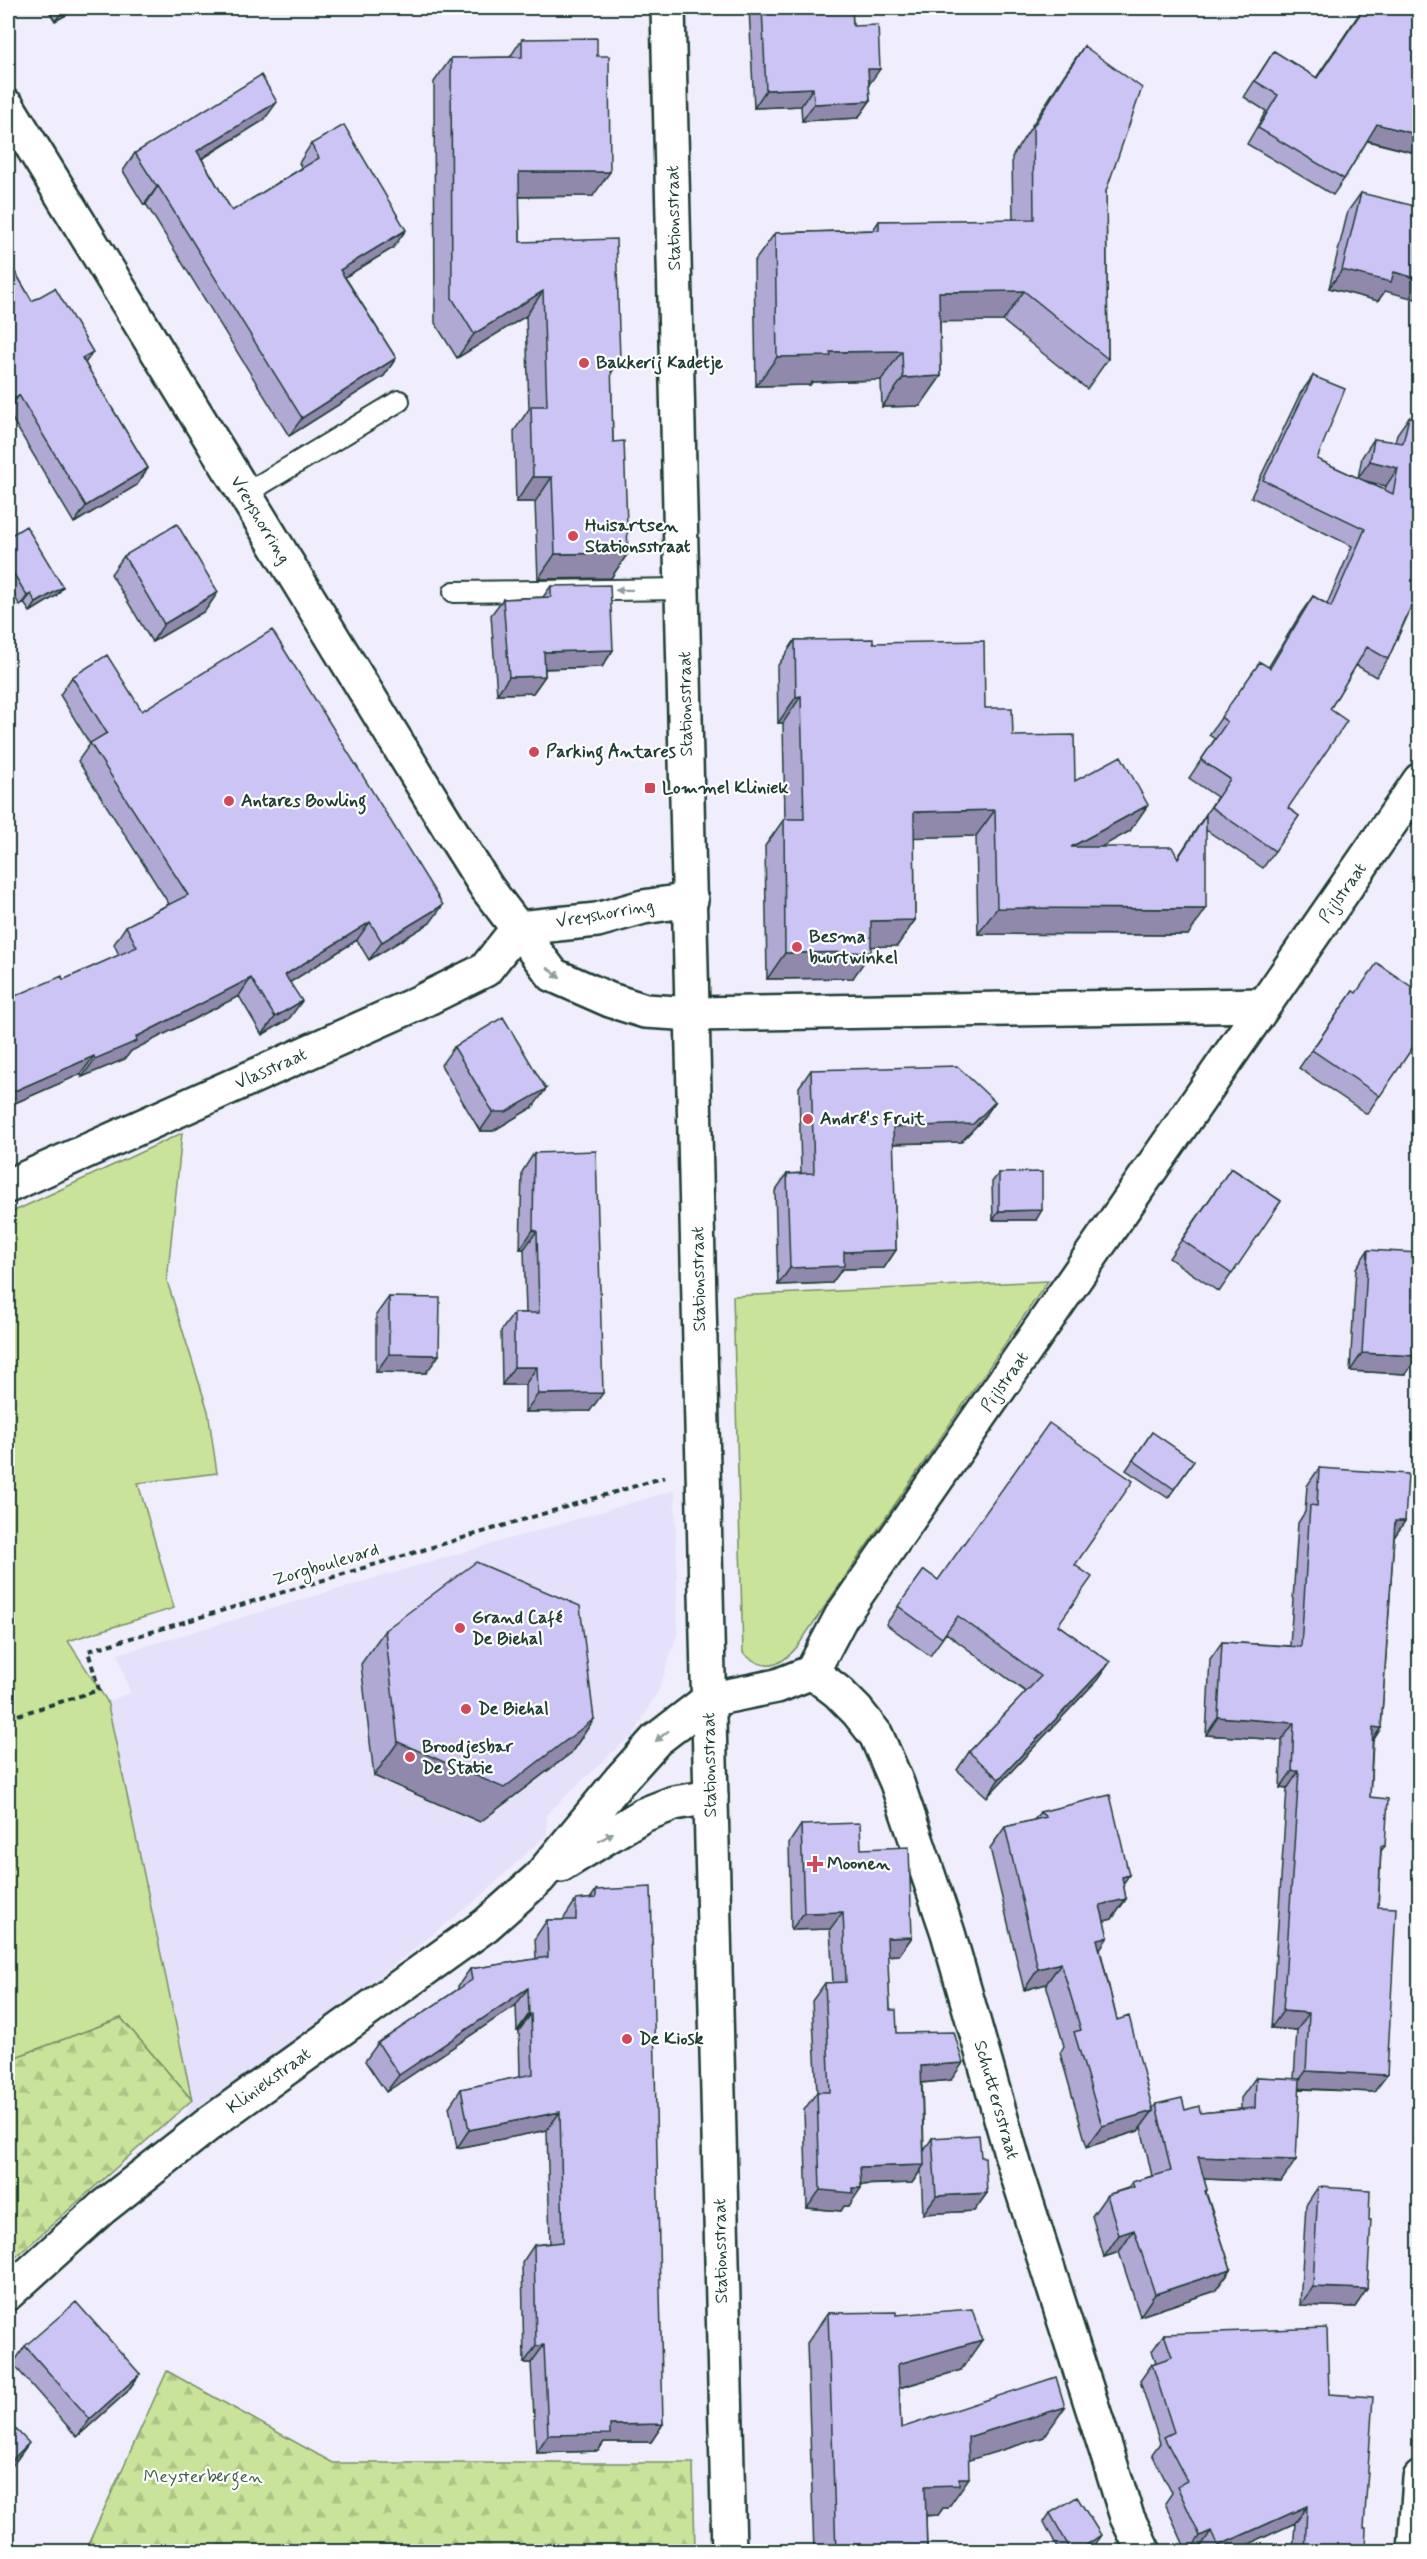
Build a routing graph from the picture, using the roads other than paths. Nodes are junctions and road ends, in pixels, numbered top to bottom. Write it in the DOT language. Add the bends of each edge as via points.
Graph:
graph roads {
  1 [pos="668,8"];
  2 [pos="8,107"];
  3 [pos="399,401"];
  4 [pos="244,494"];
  5 [pos="683,589"];
  6 [pos="454,592"];
  7 [pos="1419,780"];
  8 [pos="691,900"];
  9 [pos="518,928"];
  10 [pos="1264,1005"];
  11 [pos="694,1014"];
  12 [pos="8,1186"];
  13 [pos="812,1672"];
  14 [pos="708,1700"];
  15 [pos="711,1797"];
  16 [pos="538,1878"];
  17 [pos="8,2293"];
  18 [pos="1419,2478"];
  19 [pos="729,2552"];
  20 [pos="1144,2552"];
  21 [pos="1415,2552"];
  1 -- 5 [label="street, Stationsstraat"];
  2 -- 4 [label="street, Vreyshorring"];
  3 -- 4 [label="lane"];
  4 -- 9 [label="street, Vreyshorring" via="451,831"];
  5 -- 6 [label="lane, one-way"];
  5 -- 8 [label="street, Stationsstraat"];
  7 -- 10 [label="street, Pijlstraat"];
  8 -- 9 [label="street, Vreyshorring" via="643,907 597,920"];
  8 -- 11 [label="street, Stationsstraat"];
  9 -- 11 [label="street, Vreyshorring, one-way" via="553,975 645,1011"];
  9 -- 12 [label="street, Vlasstraat" via="485,970"];
  10 -- 11 [label="street"];
  10 -- 13 [label="street, Pijlstraat" via="841,1617"];
  11 -- 14 [label="street, Stationsstraat"];
  13 -- 14 [label="street" via="777,1686"];
  13 -- 20 [label="street, Schuttersstraat" via="838,1692 876,1735 897,1783 948,1933 1016,2167 1108,2459 1127,2517"];
  14 -- 15 [label="street, Stationsstraat"];
  14 -- 16 [label="street, Kliniekstraat, one-way" via="656,1740"];
  16 -- 15 [label="street, Kliniekstraat, one-way" via="643,1815 674,1803"];
  15 -- 19 [label="street, Stationsstraat"];
  16 -- 17 [label="street, Kliniekstraat" via="486,1924 210,2123 102,2208"];
  18 -- 21 [label="street"];
}
